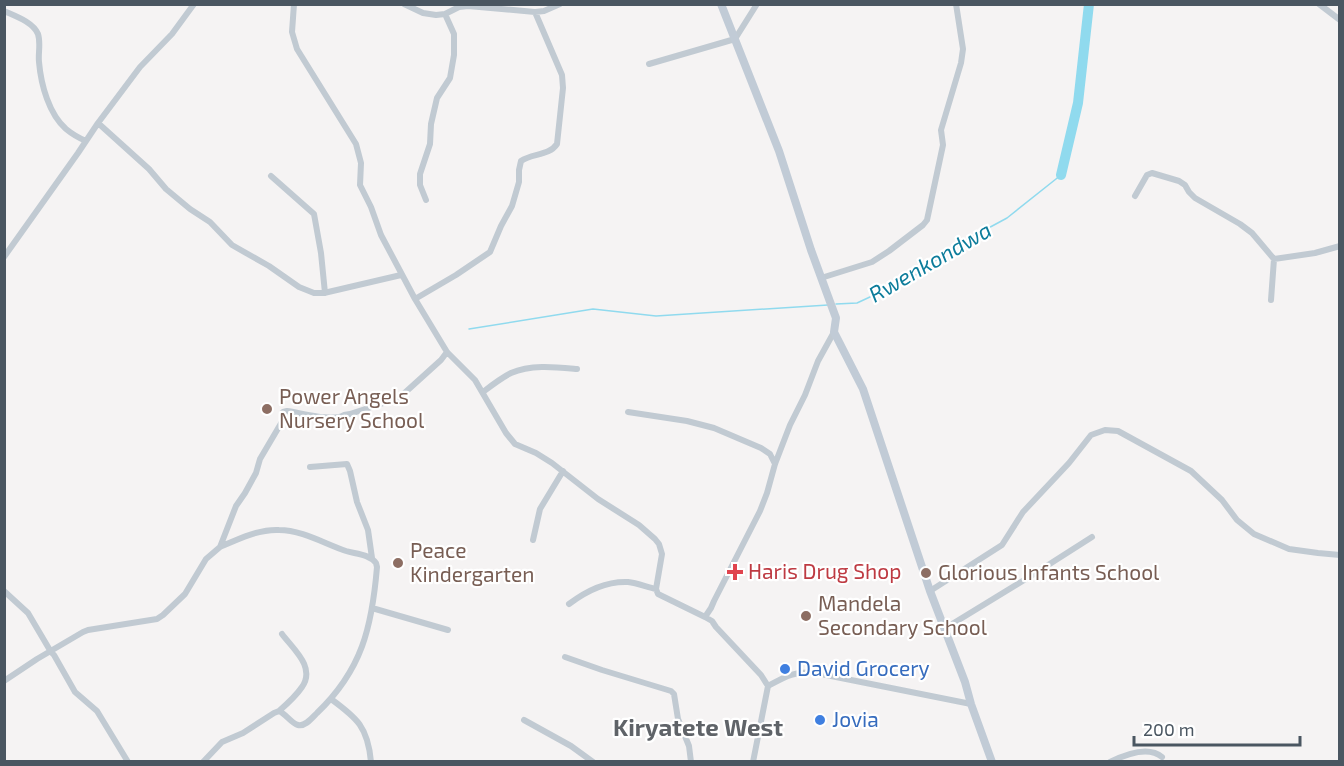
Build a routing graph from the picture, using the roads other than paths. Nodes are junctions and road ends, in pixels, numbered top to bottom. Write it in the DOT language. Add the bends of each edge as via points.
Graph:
graph roads {
  1 [pos="194,4"];
  2 [pos="294,4"];
  3 [pos="404,4"];
  4 [pos="561,4"];
  5 [pos="721,4"];
  6 [pos="757,4"];
  7 [pos="956,4"];
  8 [pos="1319,4"];
  9 [pos="468,5"];
  10 [pos="4,11"];
  11 [pos="536,12"];
  12 [pos="445,14"];
  13 [pos="1340,20"];
  14 [pos="735,39"];
  15 [pos="649,64"];
  16 [pos="98,123"];
  17 [pos="86,141"];
  18 [pos="271,176"];
  19 [pos="1135,196"];
  20 [pos="426,201"];
  21 [pos="1340,246"];
  22 [pos="4,257"];
  23 [pos="1274,259"];
  24 [pos="402,275"];
  25 [pos="821,278"];
  26 [pos="326,293"];
  27 [pos="415,299"];
  28 [pos="1271,300"];
  29 [pos="834,332"];
  30 [pos="447,352"];
  31 [pos="577,369"];
  32 [pos="483,392"];
  33 [pos="628,412"];
  34 [pos="775,464"];
  35 [pos="310,467"];
  36 [pos="562,471"];
  37 [pos="1092,537"];
  38 [pos="533,540"];
  39 [pos="220,547"];
  40 [pos="1340,555"];
  41 [pos="372,558"];
  42 [pos="656,589"];
  43 [pos="4,591"];
  44 [pos="930,591"];
  45 [pos="568,604"];
  46 [pos="372,608"];
  47 [pos="705,617"];
  48 [pos="944,629"];
  49 [pos="448,630"];
  50 [pos="282,634"];
  51 [pos="51,652"];
  52 [pos="565,657"];
  53 [pos="4,681"];
  54 [pos="768,686"];
  55 [pos="331,699"];
  56 [pos="971,704"];
  57 [pos="279,711"];
  58 [pos="524,720"];
  59 [pos="1161,756"];
  60 [pos="128,762"];
  61 [pos="203,762"];
  62 [pos="371,762"];
  63 [pos="594,762"];
  64 [pos="691,762"];
  65 [pos="753,762"];
  66 [pos="992,762"];
  67 [pos="1110,762"];
  1 -- 16 [label="street"];
  2 -- 24 [label="street" via="292,32 297,49 356,144 361,163 360,185"];
  3 -- 12 [label="street" via="428,14"];
  4 -- 11 [label="street"];
  5 -- 14 [label="street"];
  6 -- 14 [label="street"];
  7 -- 25 [label="street" via="963,49 941,130 943,145 927,220 877,259"];
  8 -- 13 [label="street"];
  9 -- 11 [label="street"];
  9 -- 12 [label="street"];
  10 -- 17 [label="street" via="38,34 40,75 49,102 62,125"];
  11 -- 27 [label="street" via="562,75 557,144 551,151 521,161 512,206 486,256"];
  12 -- 20 [label="street" via="454,34 454,55 450,78 437,98 430,144 420,174"];
  14 -- 15 [label="street"];
  14 -- 25 [label="street" via="779,151"];
  16 -- 17 [label="street"];
  16 -- 26 [label="street" via="162,185 235,247 299,287"];
  17 -- 22 [label="street"];
  18 -- 26 [label="street" via="314,214"];
  19 -- 23 [label="street" via="1149,173 1179,181 1195,198 1246,228"];
  21 -- 23 [label="street"];
  23 -- 28 [label="street"];
  24 -- 26 [label="street"];
  24 -- 27 [label="street"];
  25 -- 29 [label="street" via="836,318"];
  27 -- 30 [label="street"];
  29 -- 34 [label="street"];
  29 -- 44 [label="street" via="863,389"];
  30 -- 32 [label="street"];
  30 -- 39 [label="street" via="399,398 339,418 284,412 236,506"];
  31 -- 32 [label="street" via="518,370"];
  32 -- 36 [label="street" via="514,444 544,457"];
  33 -- 34 [label="street" via="714,428 761,448"];
  34 -- 47 [label="street" via="760,511"];
  35 -- 41 [label="street" via="347,464 368,530"];
  36 -- 38 [label="street" via="540,509"];
  36 -- 42 [label="street" via="598,500 639,525 659,544 662,554"];
  37 -- 48 [label="street"];
  39 -- 41 [label="street" via="260,532 279,530"];
  39 -- 51 [label="street" via="206,559 185,594 163,615 88,630"];
  40 -- 44 [label="street" via="1289,549 1254,534 1191,471 1118,431 1105,430 1091,435 1023,512 1002,545"];
  41 -- 46 [label="street" via="377,567"];
  42 -- 45 [label="street" via="630,582 613,583 591,589"];
  42 -- 47 [label="street" via="661,596"];
  43 -- 51 [label="street" via="28,613"];
  44 -- 48 [label="street"];
  46 -- 49 [label="street"];
  46 -- 55 [label="street" via="355,664"];
  47 -- 54 [label="street"];
  48 -- 56 [label="street"];
  50 -- 57 [label="street" via="304,663 307,678"];
  51 -- 53 [label="street"];
  51 -- 60 [label="street" via="75,692 97,711"];
  52 -- 64 [label="street" via="671,691"];
  54 -- 56 [label="street" via="802,671"];
  54 -- 65 [label="street"];
  55 -- 57 [label="street" via="302,725"];
  55 -- 62 [label="street" via="360,724"];
  56 -- 66 [label="street"];
  57 -- 61 [label="street" via="222,742"];
  58 -- 63 [label="street"];
  59 -- 67 [label="street" via="1142,752"];
}
